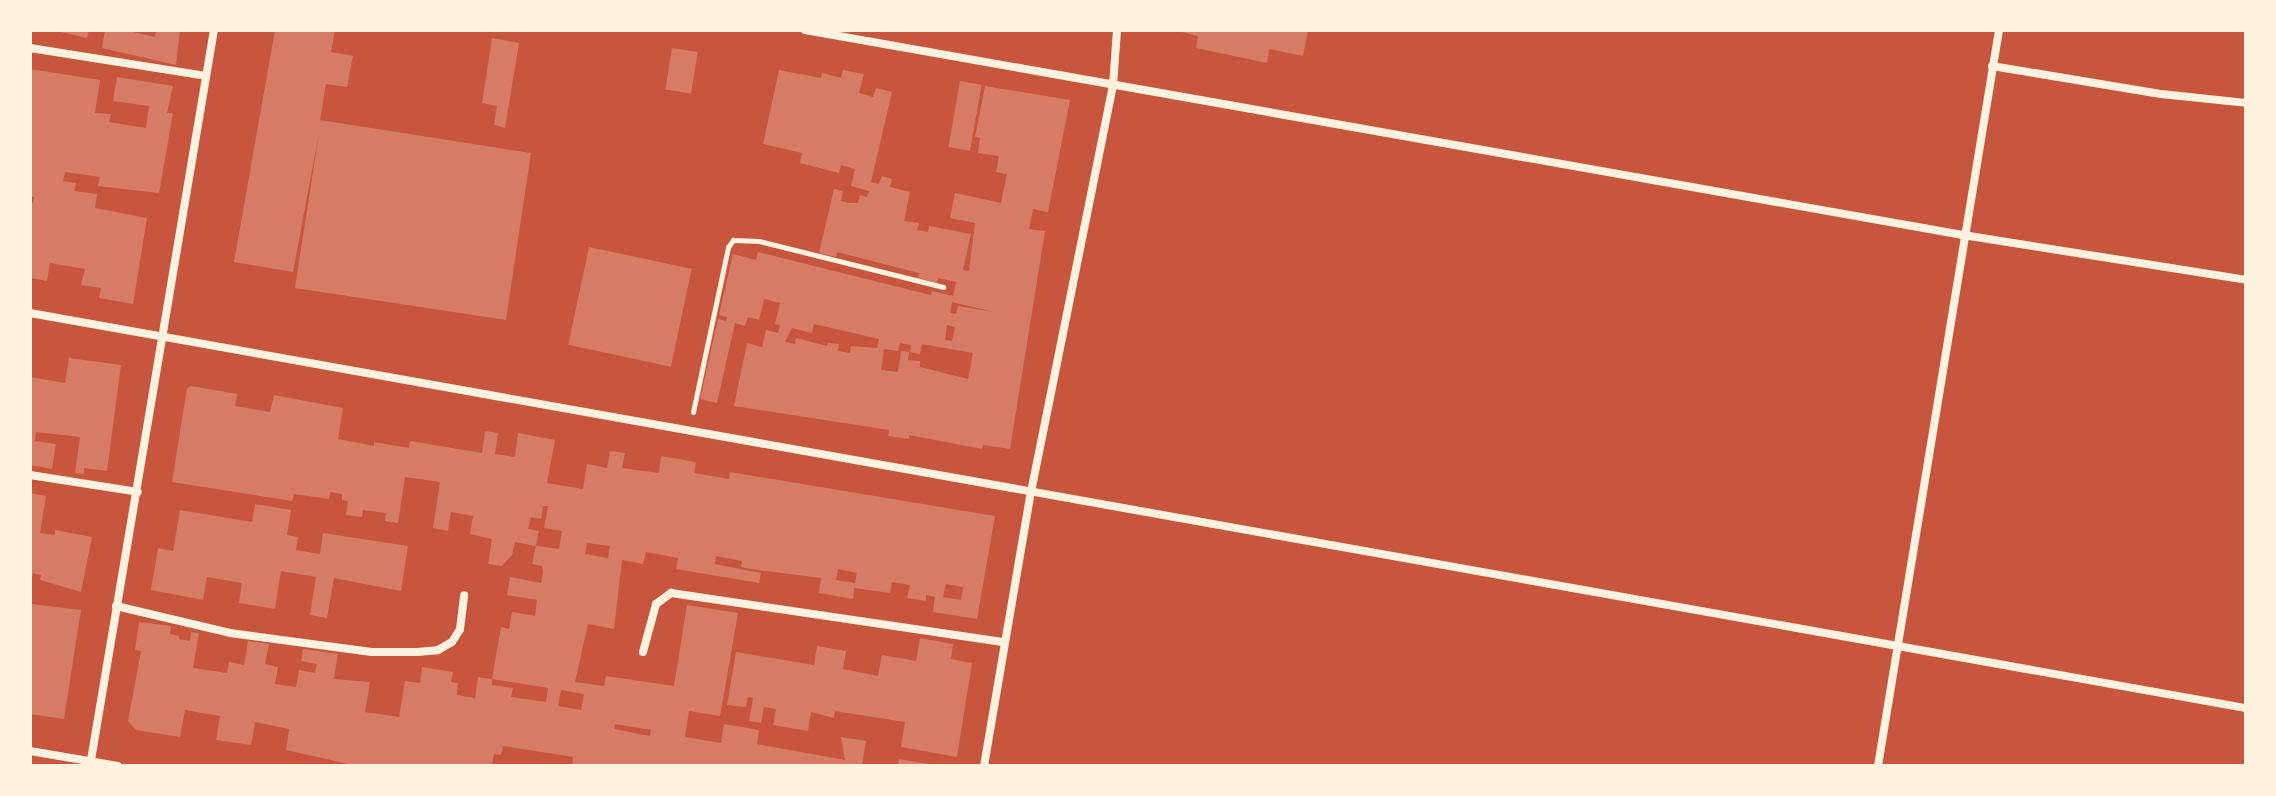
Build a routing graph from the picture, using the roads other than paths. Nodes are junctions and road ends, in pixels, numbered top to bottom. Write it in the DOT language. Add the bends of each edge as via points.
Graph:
graph roads {
  1 [pos="214,30"];
  2 [pos="805,30"];
  3 [pos="1117,30"];
  4 [pos="1999,30"];
  5 [pos="30,48"];
  6 [pos="1992,66"];
  7 [pos="206,76"];
  8 [pos="1113,86"];
  9 [pos="2246,103"];
  10 [pos="1963,235"];
  11 [pos="2246,280"];
  12 [pos="30,313"];
  13 [pos="163,337"];
  14 [pos="30,475"];
  15 [pos="138,492"];
  16 [pos="1031,492"];
  17 [pos="464,595"];
  18 [pos="116,606"];
  19 [pos="1004,642"];
  20 [pos="1899,648"];
  21 [pos="643,652"];
  22 [pos="2246,708"];
  23 [pos="30,751"];
  24 [pos="90,764"];
  25 [pos="118,766"];
  26 [pos="984,766"];
  27 [pos="1878,766"];
  1 -- 7 [label="street"];
  2 -- 8 [label="street"];
  3 -- 8 [label="street"];
  4 -- 6 [label="street"];
  5 -- 7 [label="street"];
  6 -- 9 [label="street"];
  6 -- 10 [label="street"];
  7 -- 13 [label="street"];
  8 -- 10 [label="street"];
  8 -- 16 [label="street"];
  10 -- 11 [label="street"];
  10 -- 20 [label="street"];
  12 -- 13 [label="street"];
  13 -- 15 [label="street"];
  13 -- 16 [label="street"];
  14 -- 15 [label="street"];
  15 -- 18 [label="street"];
  16 -- 19 [label="street"];
  16 -- 20 [label="street"];
  17 -- 18 [label="street" via="460,629 452,642 417,652 372,652 230,633"];
  18 -- 24 [label="street"];
  19 -- 21 [label="street" via="671,593 656,604"];
  19 -- 26 [label="street"];
  20 -- 22 [label="street"];
  20 -- 27 [label="street"];
  23 -- 24 [label="street"];
  24 -- 25 [label="street"];
}
